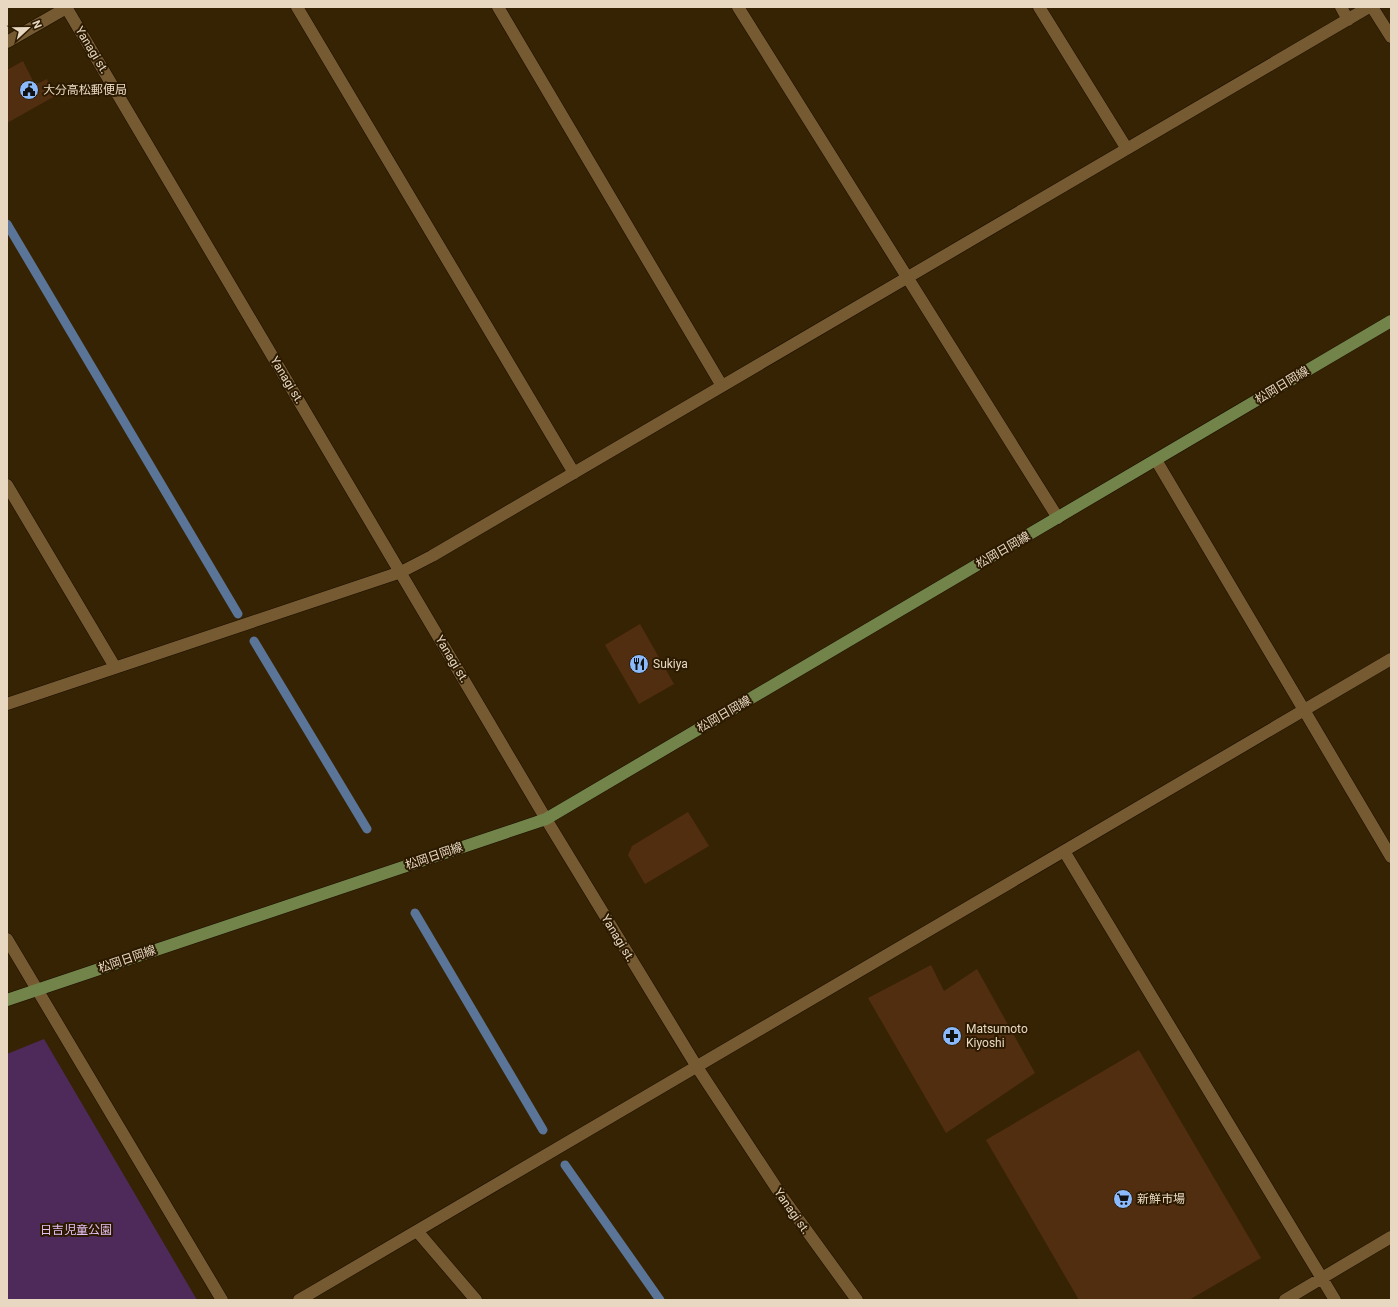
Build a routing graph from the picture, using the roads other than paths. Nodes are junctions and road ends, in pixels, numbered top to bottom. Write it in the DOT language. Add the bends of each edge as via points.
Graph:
graph roads {
  1 [pos="67,7"];
  2 [pos="297,7"];
  3 [pos="498,7"];
  4 [pos="738,7"];
  5 [pos="1039,7"];
  6 [pos="1341,7"];
  7 [pos="1371,7"];
  8 [pos="1348,20"];
  9 [pos="1391,36"];
  10 [pos="7,42"];
  11 [pos="1127,149"];
  12 [pos="907,278"];
  13 [pos="1391,321"];
  14 [pos="722,386"];
  15 [pos="1156,460"];
  16 [pos="574,473"];
  17 [pos="7,485"];
  18 [pos="1058,518"];
  19 [pos="400,572"];
  20 [pos="1391,659"];
  21 [pos="115,667"];
  22 [pos="7,704"];
  23 [pos="1304,710"];
  24 [pos="546,818"];
  25 [pos="1064,851"];
  26 [pos="1391,857"];
  27 [pos="7,938"];
  28 [pos="37,990"];
  29 [pos="7,1000"];
  30 [pos="697,1067"];
  31 [pos="417,1231"];
  32 [pos="1391,1237"];
  33 [pos="1322,1278"];
  34 [pos="222,1300"];
  35 [pos="299,1300"];
  36 [pos="476,1300"];
  37 [pos="857,1300"];
  38 [pos="1285,1300"];
  39 [pos="1335,1300"];
  1 -- 10 [label="street"];
  1 -- 19 [label="street, Yanagi st."];
  2 -- 16 [label="street"];
  3 -- 14 [label="street"];
  4 -- 12 [label="street"];
  5 -- 11 [label="street"];
  6 -- 8 [label="street"];
  7 -- 8 [label="street"];
  7 -- 9 [label="street"];
  8 -- 11 [label="street"];
  11 -- 12 [label="street"];
  12 -- 14 [label="street"];
  12 -- 18 [label="street"];
  13 -- 15 [label="main road, 松岡日岡線"];
  14 -- 16 [label="street"];
  15 -- 18 [label="main road, 松岡日岡線"];
  15 -- 23 [label="street"];
  16 -- 19 [label="street"];
  17 -- 21 [label="street"];
  18 -- 24 [label="main road, 松岡日岡線"];
  19 -- 21 [label="street"];
  19 -- 24 [label="street, Yanagi st."];
  20 -- 23 [label="street"];
  21 -- 22 [label="street"];
  23 -- 25 [label="street"];
  23 -- 26 [label="street"];
  24 -- 28 [label="main road, 松岡日岡線"];
  24 -- 30 [label="street, Yanagi st."];
  25 -- 30 [label="street"];
  25 -- 33 [label="street"];
  27 -- 28 [label="street"];
  28 -- 29 [label="main road, 松岡日岡線"];
  28 -- 34 [label="street"];
  30 -- 31 [label="street"];
  30 -- 37 [label="street, Yanagi st." via="783,1198"];
  31 -- 35 [label="street"];
  31 -- 36 [label="street"];
  32 -- 33 [label="street"];
  33 -- 38 [label="street"];
  33 -- 39 [label="street"];
}
